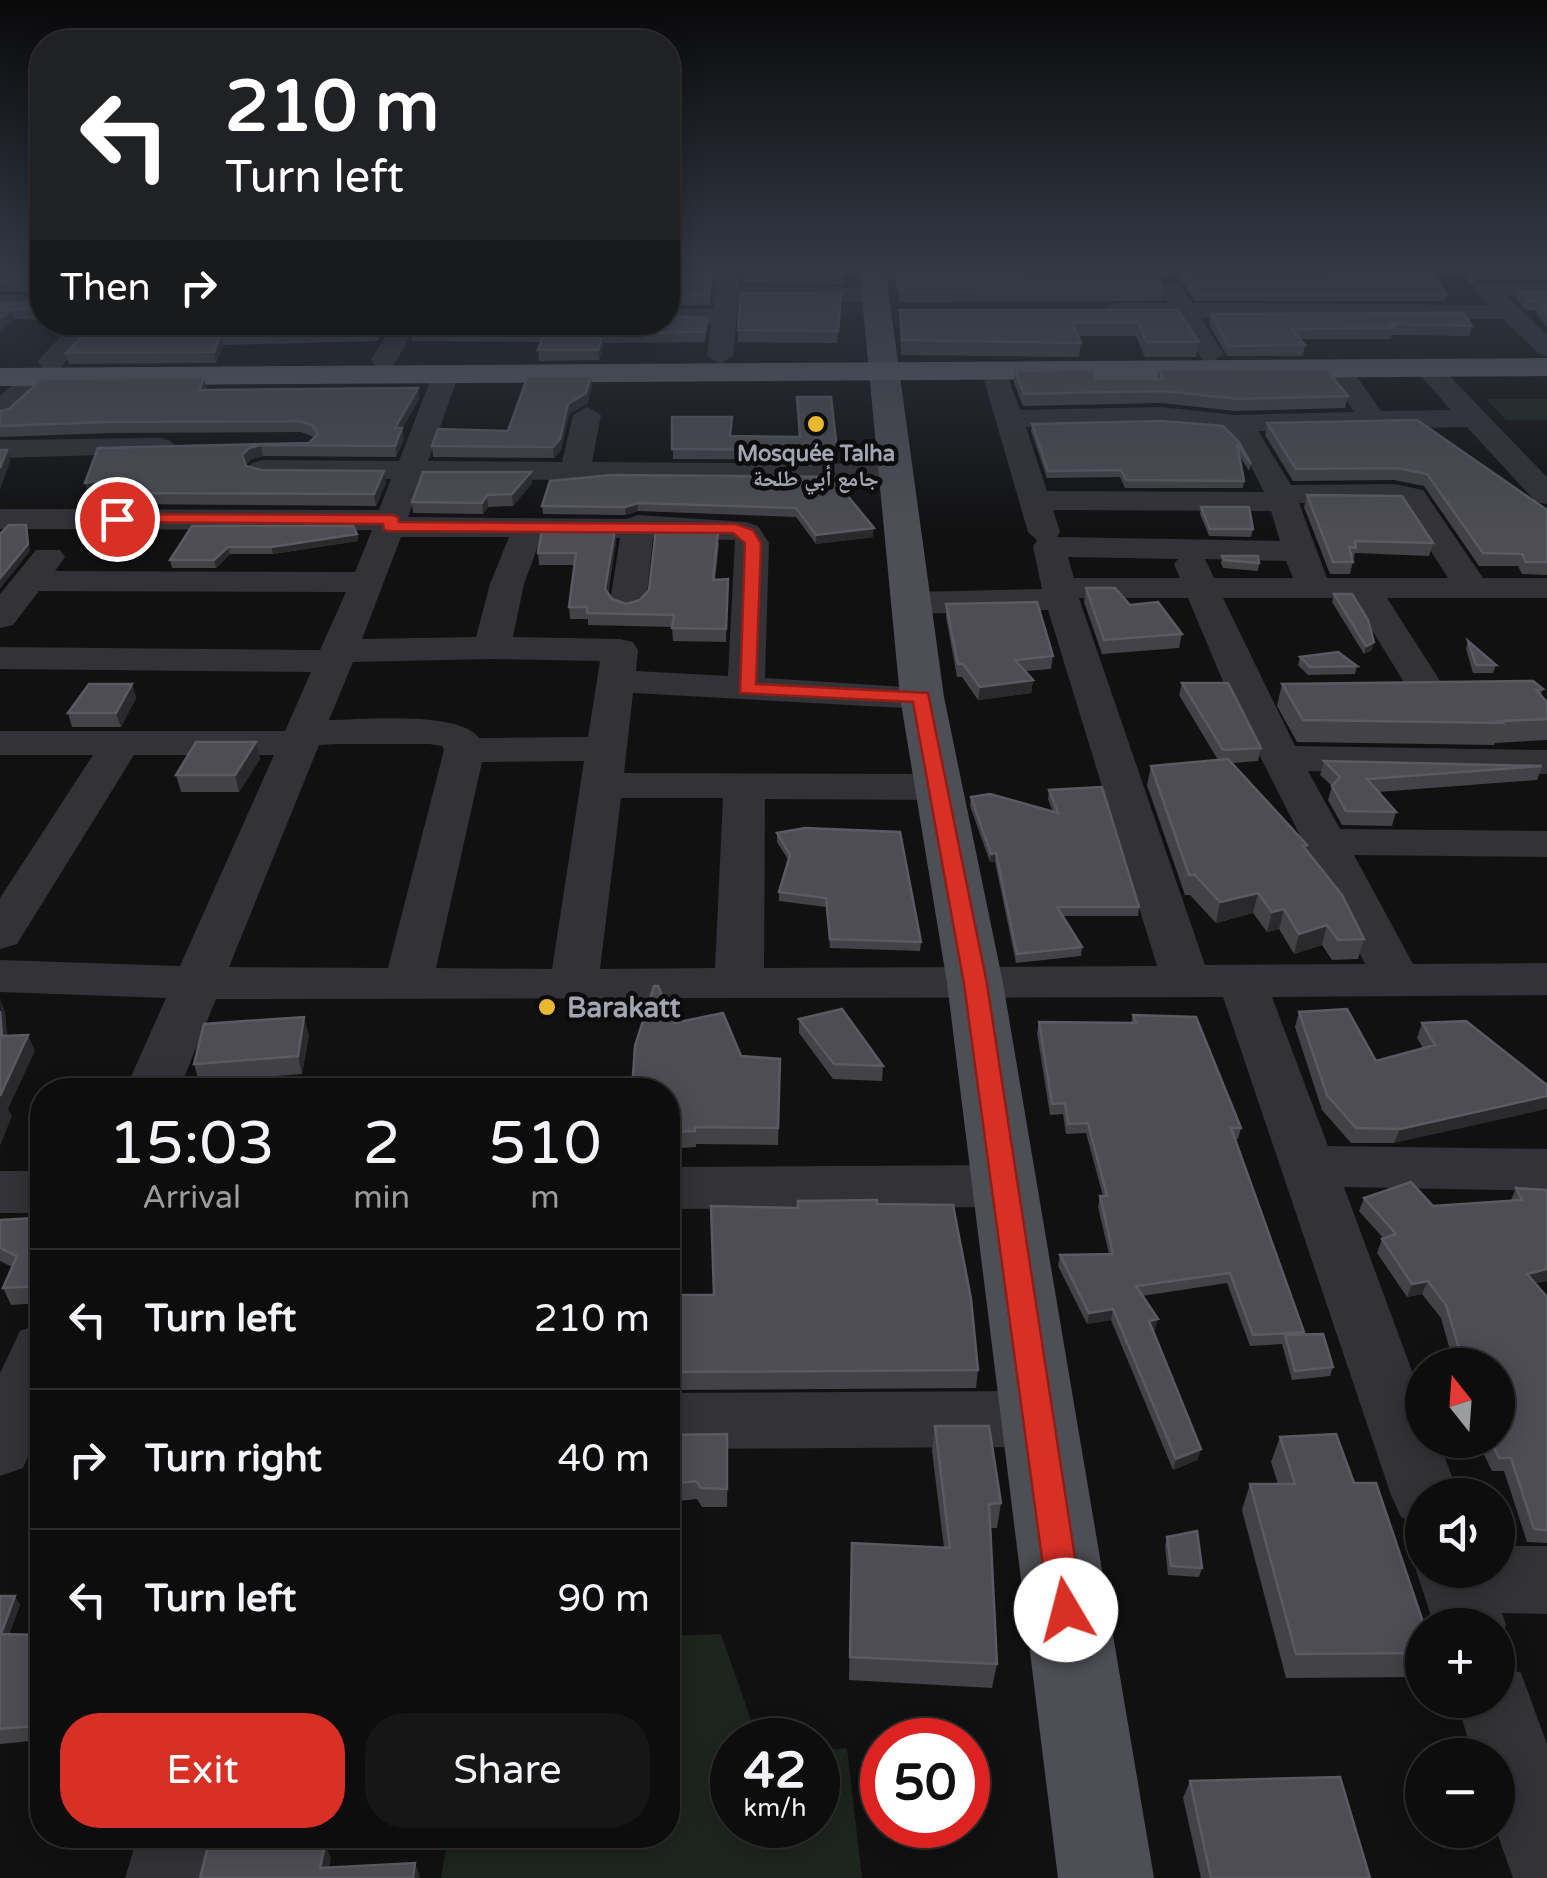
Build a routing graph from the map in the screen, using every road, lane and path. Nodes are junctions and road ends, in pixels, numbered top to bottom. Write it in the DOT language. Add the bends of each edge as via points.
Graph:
graph roads {
  1 [pos="58,355"];
  2 [pos="387,355"];
  3 [pos="882,355"];
  4 [pos="1190,355"];
  5 [pos="1222,355"];
  6 [pos="1327,355"];
  7 [pos="1456,355"];
  8 [pos="720,356"];
  9 [pos="384,360"];
  10 [pos="1332,361"];
  11 [pos="0,363"];
  12 [pos="883,364"];
  13 [pos="1547,367"];
  14 [pos="1426,368"];
  15 [pos="44,370"];
  16 [pos="996,373"];
  17 [pos="446,374"];
  18 [pos="0,377"];
  19 [pos="0,412"];
  20 [pos="587,415"];
  21 [pos="1475,418"];
  22 [pos="1010,419"];
  23 [pos="1373,420"];
  24 [pos="1236,424"];
  25 [pos="239,446"];
  26 [pos="181,447"];
  27 [pos="0,449"];
  28 [pos="63,450"];
  29 [pos="413,456"];
  30 [pos="270,457"];
  31 [pos="1532,465"];
  32 [pos="575,470"];
  33 [pos="898,473"];
  34 [pos="1547,495"];
  35 [pos="1280,498"];
  36 [pos="1034,500"];
  37 [pos="0,508"];
  38 [pos="0,518"];
  39 [pos="228,518"];
  40 [pos="80,519"];
  41 [pos="391,523"];
  42 [pos="638,525"];
  43 [pos="530,526"];
  44 [pos="1049,547"];
  45 [pos="1184,550"];
  46 [pos="1299,551"];
  47 [pos="368,582"];
  48 [pos="1471,586"];
  49 [pos="1362,587"];
  50 [pos="1314,588"];
  51 [pos="1533,588"];
  52 [pos="1203,589"];
  53 [pos="1061,594"];
  54 [pos="9,602"];
  55 [pos="628,602"];
  56 [pos="913,602"];
  57 [pos="1547,624"];
  58 [pos="492,648"];
  59 [pos="336,656"];
  60 [pos="0,658"];
  61 [pos="617,681"];
  62 [pos="1385,688"];
  63 [pos="746,689"];
  64 [pos="922,697"];
  65 [pos="302,738"];
  66 [pos="0,743"];
  67 [pos="120,743"];
  68 [pos="464,750"];
  69 [pos="1282,758"];
  70 [pos="1547,762"];
  71 [pos="603,767"];
  72 [pos="744,786"];
  73 [pos="939,787"];
  74 [pos="1329,842"];
  75 [pos="1547,844"];
  76 [pos="16,881"];
  77 [pos="0,934"];
  78 [pos="0,976"];
  79 [pos="1547,979"];
  80 [pos="1214,980"];
  81 [pos="1398,981"];
  82 [pos="574,982"];
  83 [pos="198,983"];
  84 [pos="739,983"];
  85 [pos="408,984"];
  86 [pos="976,984"];
  87 [pos="157,1078"];
  88 [pos="1308,1166"];
  89 [pos="1543,1176"];
  90 [pos="1002,1186"];
  91 [pos="680,1188"];
  92 [pos="0,1192"];
  93 [pos="30,1192"];
  94 [pos="27,1355"];
  95 [pos="1038,1419"];
  96 [pos="680,1421"];
  97 [pos="17,1432"];
  98 [pos="1419,1478"];
  99 [pos="1547,1580"];
  100 [pos="1458,1591"];
  101 [pos="1500,1718"];
  102 [pos="174,1848"];
  103 [pos="1547,1862"];
  104 [pos="166,1878"];
  105 [pos="1106,1878"];
  1 -- 15 [label="street"];
  2 -- 9 [label="street"];
  3 -- 12 [label="main road"];
  4 -- 12 [label="highway"];
  5 -- 10 [label="highway"];
  6 -- 10 [label="street"];
  7 -- 10 [label="highway"];
  8 -- 9 [label="highway"];
  8 -- 12 [label="highway"];
  9 -- 15 [label="highway"];
  10 -- 14 [label="highway"];
  10 -- 16 [label="highway"];
  10 -- 23 [label="street"];
  11 -- 15 [label="highway"];
  12 -- 16 [label="highway"];
  12 -- 17 [label="highway"];
  12 -- 33 [label="main road"];
  13 -- 14 [label="highway"];
  14 -- 21 [label="street"];
  15 -- 17 [label="highway"];
  15 -- 18 [label="highway"];
  15 -- 19 [label="street"];
  16 -- 22 [label="street"];
  17 -- 29 [label="street"];
  20 -- 32 [label="street"];
  21 -- 23 [label="street"];
  21 -- 31 [label="street"];
  22 -- 24 [label="street" via="1190,417"];
  22 -- 36 [label="street"];
  23 -- 24 [label="street"];
  24 -- 35 [label="street"];
  25 -- 30 [label="street"];
  26 -- 28 [label="street"];
  27 -- 28 [label="street"];
  28 -- 37 [label="street"];
  29 -- 30 [label="street"];
  29 -- 32 [label="street"];
  29 -- 41 [label="street"];
  30 -- 39 [label="street"];
  31 -- 34 [label="street"];
  32 -- 33 [label="street"];
  33 -- 56 [label="main road"];
  35 -- 36 [label="street"];
  35 -- 46 [label="street"];
  35 -- 48 [label="street" via="1412,497"];
  36 -- 44 [label="street"];
  38 -- 40 [label="street"];
  39 -- 40 [label="street"];
  39 -- 41 [label="street"];
  40 -- 54 [label="street"];
  41 -- 43 [label="street"];
  41 -- 47 [label="street"];
  42 -- 43 [label="street"];
  42 -- 55 [label="street"];
  42 -- 63 [label="street" via="747,533 753,543"];
  43 -- 58 [label="street"];
  44 -- 45 [label="street"];
  44 -- 53 [label="street"];
  45 -- 46 [label="street"];
  45 -- 52 [label="street"];
  46 -- 50 [label="street"];
  47 -- 54 [label="street"];
  47 -- 59 [label="street"];
  48 -- 49 [label="street"];
  48 -- 51 [label="street"];
  49 -- 50 [label="street"];
  49 -- 62 [label="street" via="1442,687"];
  50 -- 52 [label="street"];
  51 -- 57 [label="street"];
  52 -- 53 [label="street"];
  52 -- 69 [label="street" via="1266,690"];
  53 -- 56 [label="street"];
  53 -- 80 [label="street"];
  56 -- 64 [label="main road"];
  58 -- 59 [label="street"];
  58 -- 61 [label="street" via="620,650"];
  59 -- 60 [label="street"];
  59 -- 65 [label="street"];
  61 -- 63 [label="street"];
  61 -- 71 [label="street"];
  63 -- 64 [label="street"];
  64 -- 73 [label="main road"];
  65 -- 67 [label="street"];
  65 -- 68 [label="street" via="455,736"];
  65 -- 83 [label="street"];
  66 -- 67 [label="street"];
  67 -- 76 [label="street"];
  68 -- 71 [label="street"];
  68 -- 85 [label="street"];
  69 -- 70 [label="street"];
  69 -- 74 [label="street"];
  71 -- 72 [label="street"];
  71 -- 82 [label="street"];
  72 -- 73 [label="street"];
  72 -- 84 [label="street"];
  73 -- 86 [label="main road"];
  74 -- 75 [label="street"];
  74 -- 81 [label="street"];
  76 -- 77 [label="street"];
  78 -- 83 [label="street"];
  79 -- 81 [label="street"];
  80 -- 81 [label="street"];
  80 -- 86 [label="street"];
  80 -- 88 [label="street"];
  82 -- 84 [label="street"];
  82 -- 85 [label="street"];
  83 -- 85 [label="street"];
  83 -- 87 [label="street"];
  84 -- 86 [label="street"];
  86 -- 90 [label="main road"];
  88 -- 89 [label="street"];
  88 -- 98 [label="street"];
  90 -- 91 [label="street"];
  90 -- 95 [label="main road"];
  92 -- 93 [label="street"];
  94 -- 97 [label="street"];
  95 -- 96 [label="street"];
  95 -- 105 [label="main road"];
  99 -- 100 [label="street"];
  101 -- 103 [label="street"];
  102 -- 104 [label="street"];
}
